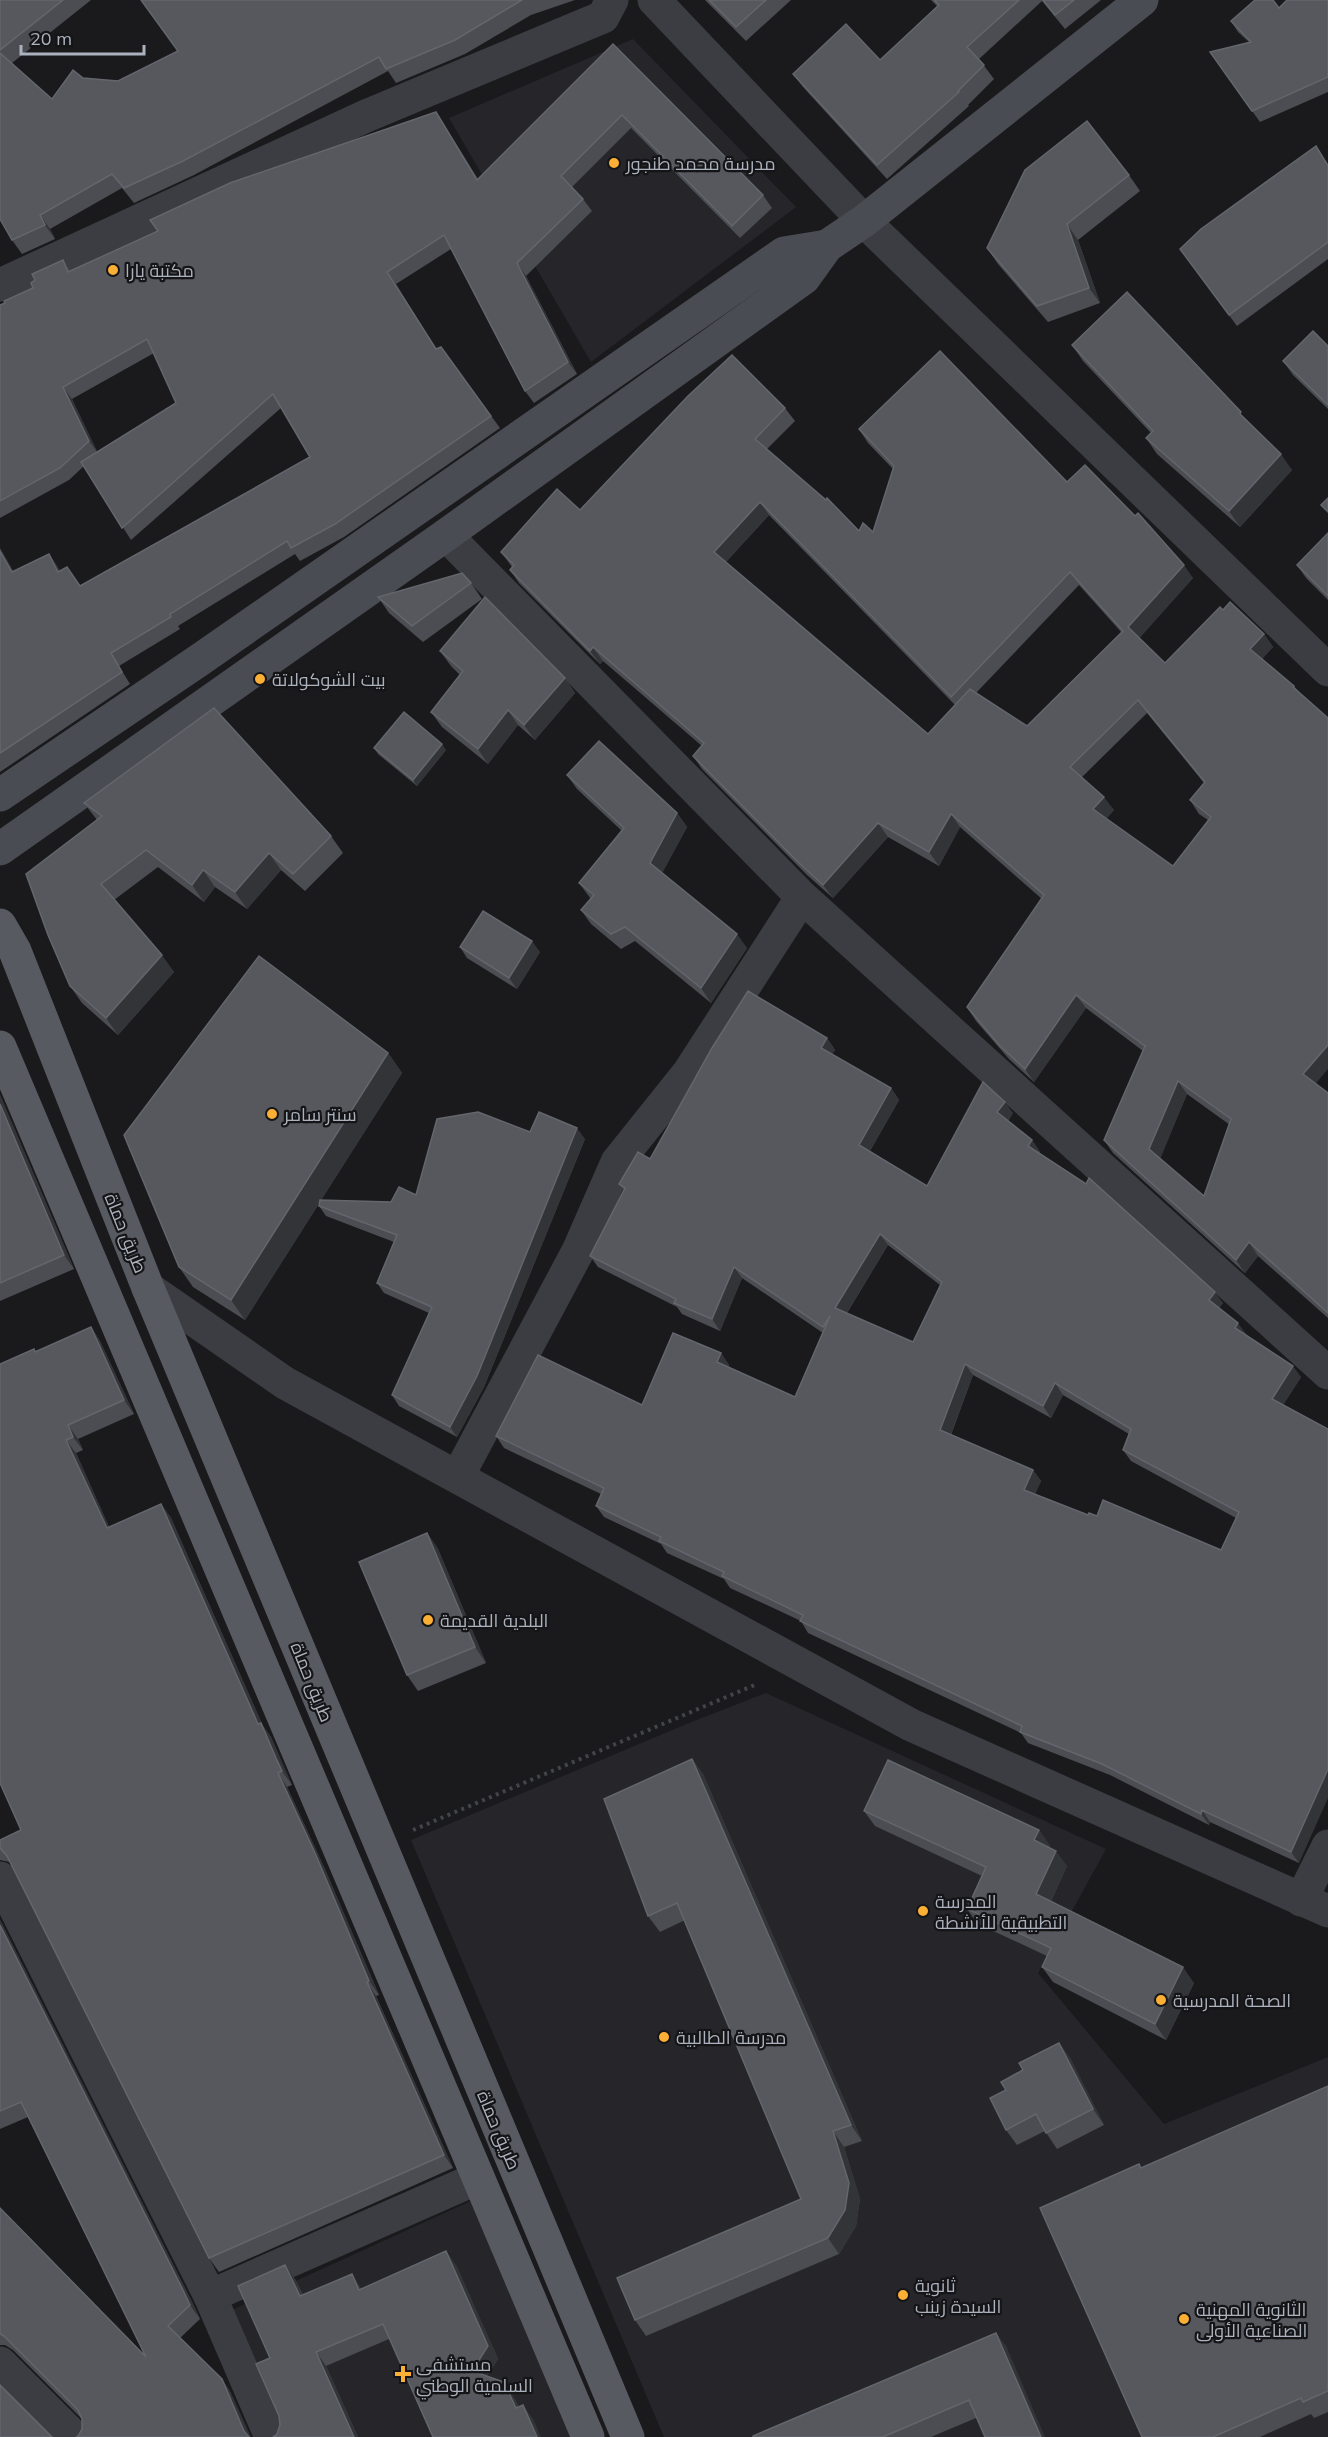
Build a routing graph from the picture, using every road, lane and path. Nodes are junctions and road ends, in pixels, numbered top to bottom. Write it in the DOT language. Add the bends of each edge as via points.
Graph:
graph roads {
  1 [pos="612,0"];
  2 [pos="654,0"];
  3 [pos="1142,0"];
  4 [pos="864,221"];
  5 [pos="827,246"];
  6 [pos="0,285"];
  7 [pos="446,535"];
  8 [pos="1328,670"];
  9 [pos="0,795"];
  10 [pos="0,849"];
  11 [pos="802,897"];
  12 [pos="0,925"];
  13 [pos="0,1047"];
  14 [pos="148,1288"];
  15 [pos="1328,1372"];
  16 [pos="458,1476"];
  17 [pos="802,1665"];
  18 [pos="380,1844"];
  19 [pos="1328,1846"];
  20 [pos="0,1878"];
  21 [pos="1315,1905"];
  22 [pos="478,2178"];
  23 [pos="210,2296"];
  24 [pos="0,2363"];
  25 [pos="74,2437"];
  26 [pos="271,2437"];
  27 [pos="588,2437"];
  28 [pos="628,2437"];
  1 -- 6 [label="street" via="603,17 366,116"];
  2 -- 4 [label="street"];
  3 -- 4 [label="main road"];
  4 -- 5 [label="main road"];
  4 -- 8 [label="street"];
  5 -- 7 [label="main road" via="804,278"];
  5 -- 9 [label="main road" via="784,253"];
  7 -- 10 [label="main road"];
  7 -- 11 [label="street"];
  11 -- 15 [label="street"];
  11 -- 16 [label="street" via="688,1072 617,1162 578,1251"];
  12 -- 14 [label="main road, طريق حماة" via="15,951"];
  13 -- 22 [label="main road"];
  14 -- 16 [label="street" via="285,1383"];
  14 -- 18 [label="main road, طريق حماة"];
  16 -- 17 [label="street"];
  17 -- 18 [label="path"];
  17 -- 21 [label="street" via="910,1725"];
  18 -- 28 [label="main road, طريق حماة"];
  19 -- 21 [label="street"];
  20 -- 23 [label="street"];
  22 -- 23 [label="street"];
  22 -- 27 [label="main road"];
  23 -- 26 [label="street"];
  24 -- 25 [label="street"];
}
